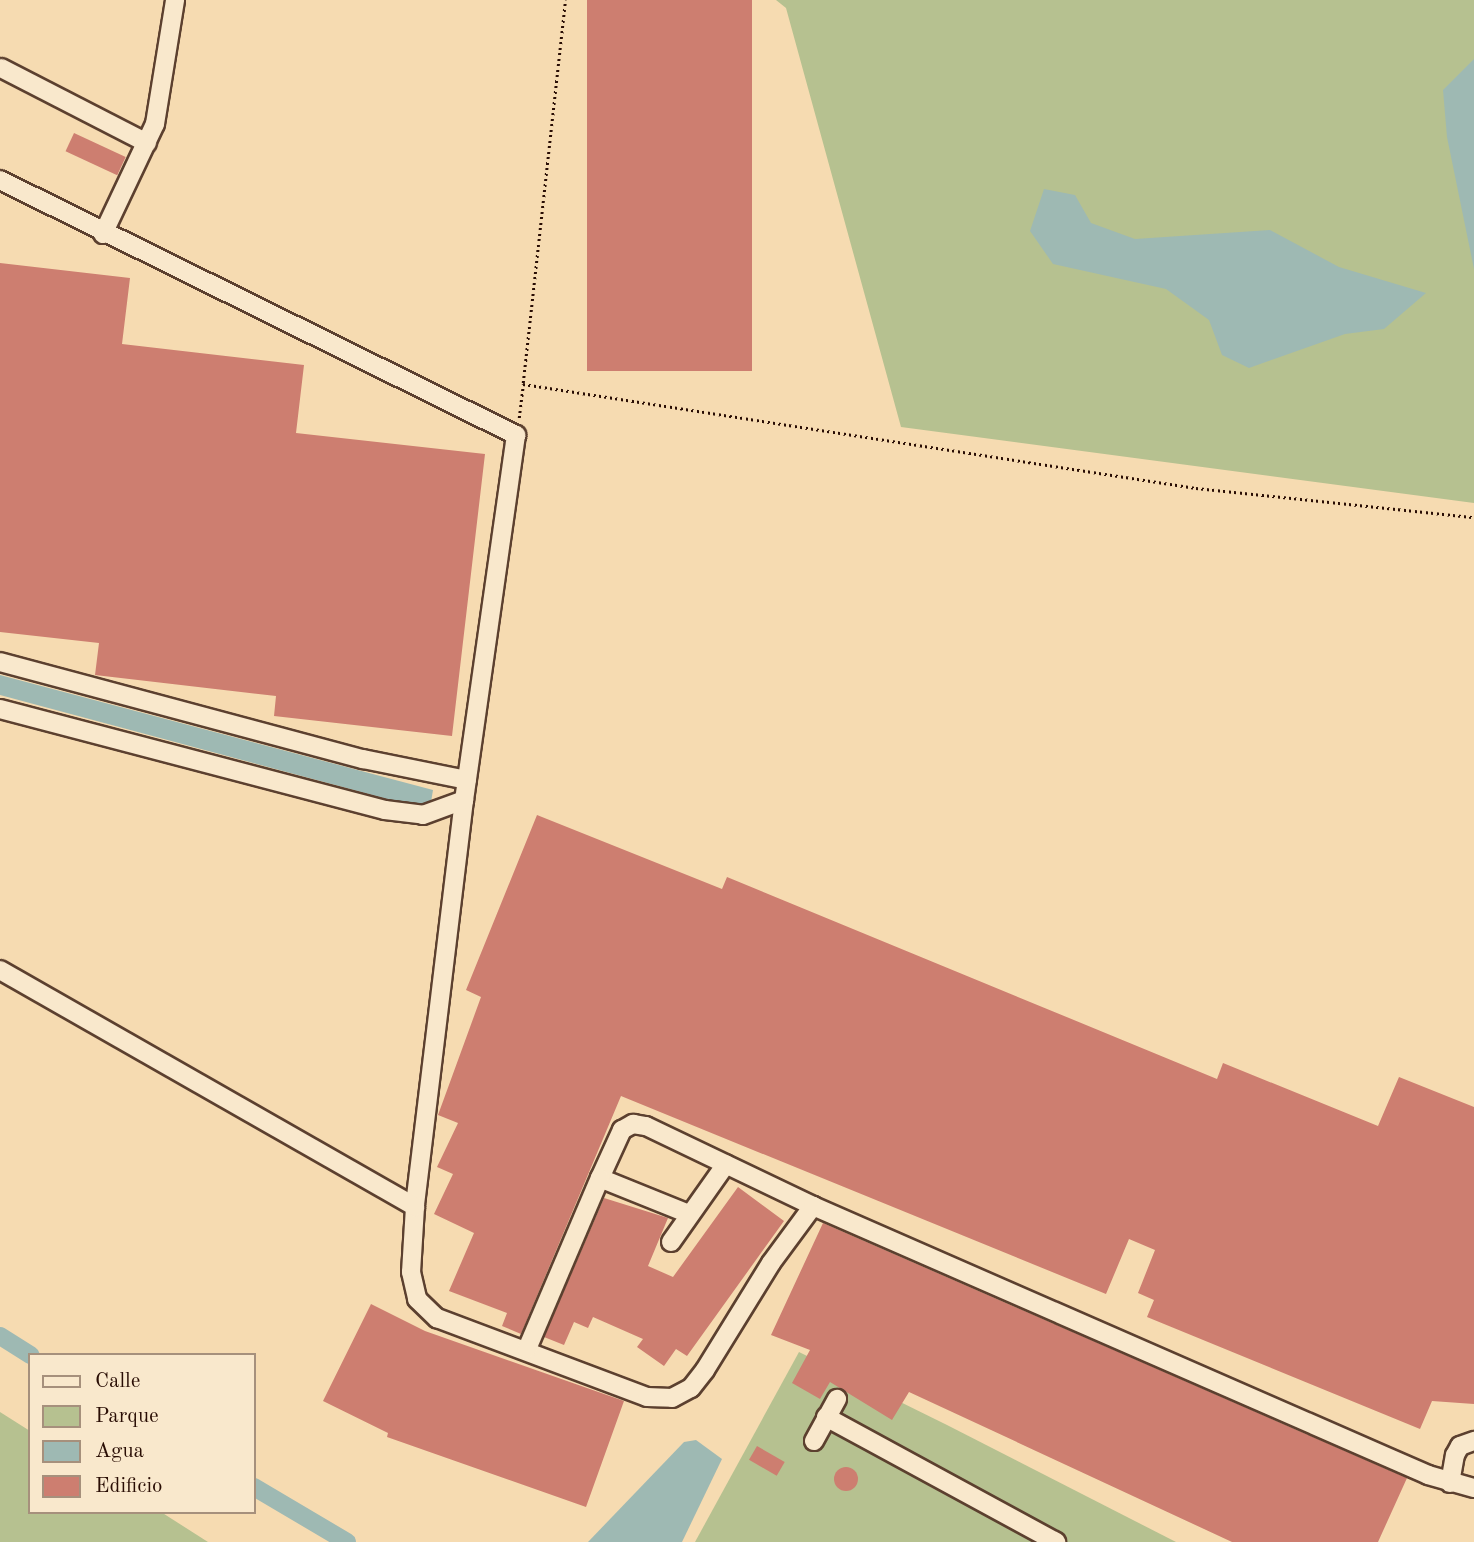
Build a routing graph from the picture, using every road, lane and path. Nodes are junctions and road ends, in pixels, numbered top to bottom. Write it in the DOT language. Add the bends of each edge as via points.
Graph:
graph roads {
  1 [pos="175,0"];
  2 [pos="565,0"];
  3 [pos="0,67"];
  4 [pos="146,144"];
  5 [pos="0,180"];
  6 [pos="103,234"];
  7 [pos="523,384"];
  8 [pos="516,435"];
  9 [pos="1474,517"];
  10 [pos="0,662"];
  11 [pos="0,709"];
  12 [pos="467,780"];
  13 [pos="464,800"];
  14 [pos="0,970"];
  15 [pos="726,1164"];
  16 [pos="600,1178"];
  17 [pos="813,1206"];
  18 [pos="415,1207"];
  19 [pos="689,1214"];
  20 [pos="671,1242"];
  21 [pos="527,1349"];
  22 [pos="837,1399"];
  23 [pos="826,1418"];
  24 [pos="814,1441"];
  25 [pos="1474,1441"];
  26 [pos="1450,1483"];
  27 [pos="1474,1488"];
  28 [pos="1056,1542"];
  1 -- 4 [label="lane" via="158,111"];
  2 -- 7 [label="path"];
  3 -- 4 [label="lane"];
  4 -- 6 [label="lane"];
  5 -- 6 [label="lane"];
  6 -- 8 [label="lane"];
  7 -- 8 [label="path"];
  7 -- 9 [label="path" via="1196,488"];
  8 -- 12 [label="lane"];
  10 -- 12 [label="lane" via="363,759"];
  11 -- 13 [label="lane" via="385,810 423,815"];
  12 -- 13 [label="lane"];
  13 -- 18 [label="lane"];
  14 -- 18 [label="lane"];
  15 -- 16 [label="lane" via="646,1126 633,1125 622,1130"];
  15 -- 17 [label="lane"];
  15 -- 19 [label="lane"];
  16 -- 19 [label="lane"];
  16 -- 21 [label="lane"];
  17 -- 21 [label="lane" via="771,1263 705,1370 691,1388 672,1398 647,1397"];
  17 -- 26 [label="lane"];
  18 -- 21 [label="lane" via="411,1272 417,1298 437,1318"];
  19 -- 20 [label="lane"];
  22 -- 23 [label="lane"];
  23 -- 24 [label="lane"];
  23 -- 28 [label="lane"];
  25 -- 26 [label="lane" via="1460,1446"];
  26 -- 27 [label="lane"];
}
